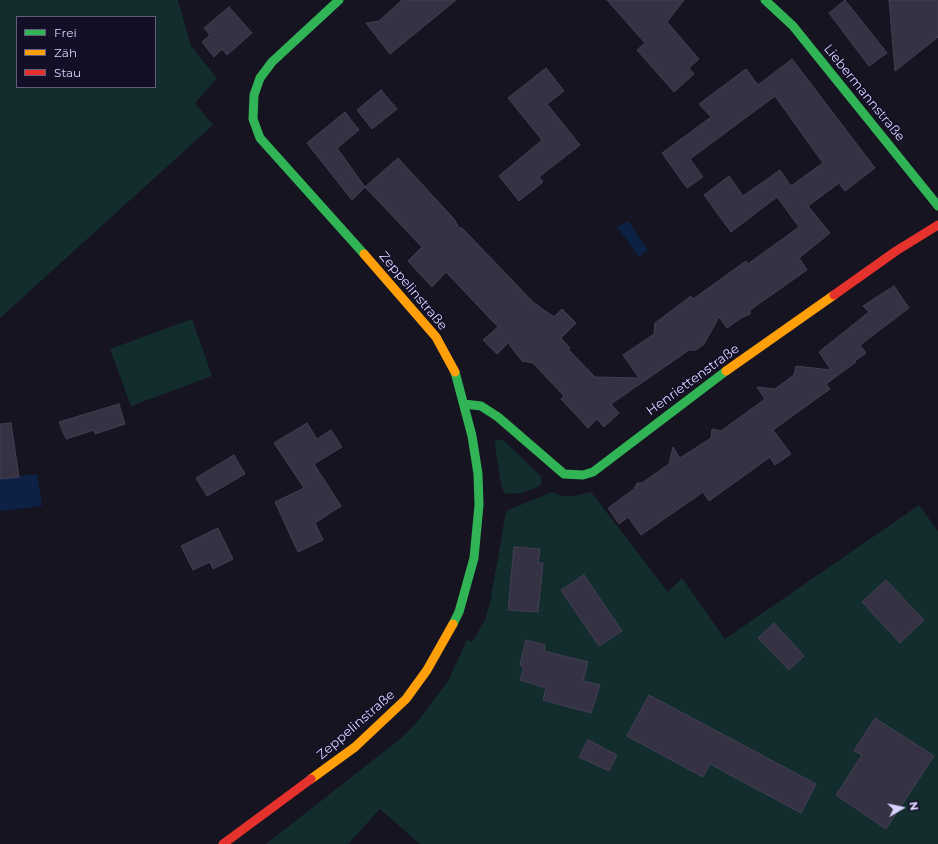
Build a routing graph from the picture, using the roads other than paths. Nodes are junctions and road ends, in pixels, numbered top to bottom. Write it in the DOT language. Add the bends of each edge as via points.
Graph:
graph roads {
  1 [pos="339,0"];
  2 [pos="765,0"];
  3 [pos="938,206"];
  4 [pos="938,225"];
  5 [pos="464,404"];
  6 [pos="223,844"];
  1 -- 5 [label="street, Zeppelinstraße" via="272,62 260,78 254,95 253,119 260,138 436,337 455,371"];
  2 -- 3 [label="street, Liebermannstraße" via="793,26"];
  4 -- 5 [label="street, Henriettenstraße" via="896,251 702,388 593,472 583,475 564,474 498,417 480,406"];
  5 -- 6 [label="street, Zeppelinstraße" via="478,474 479,505 474,558 459,612 449,631 406,700 386,719 355,747"];
}
